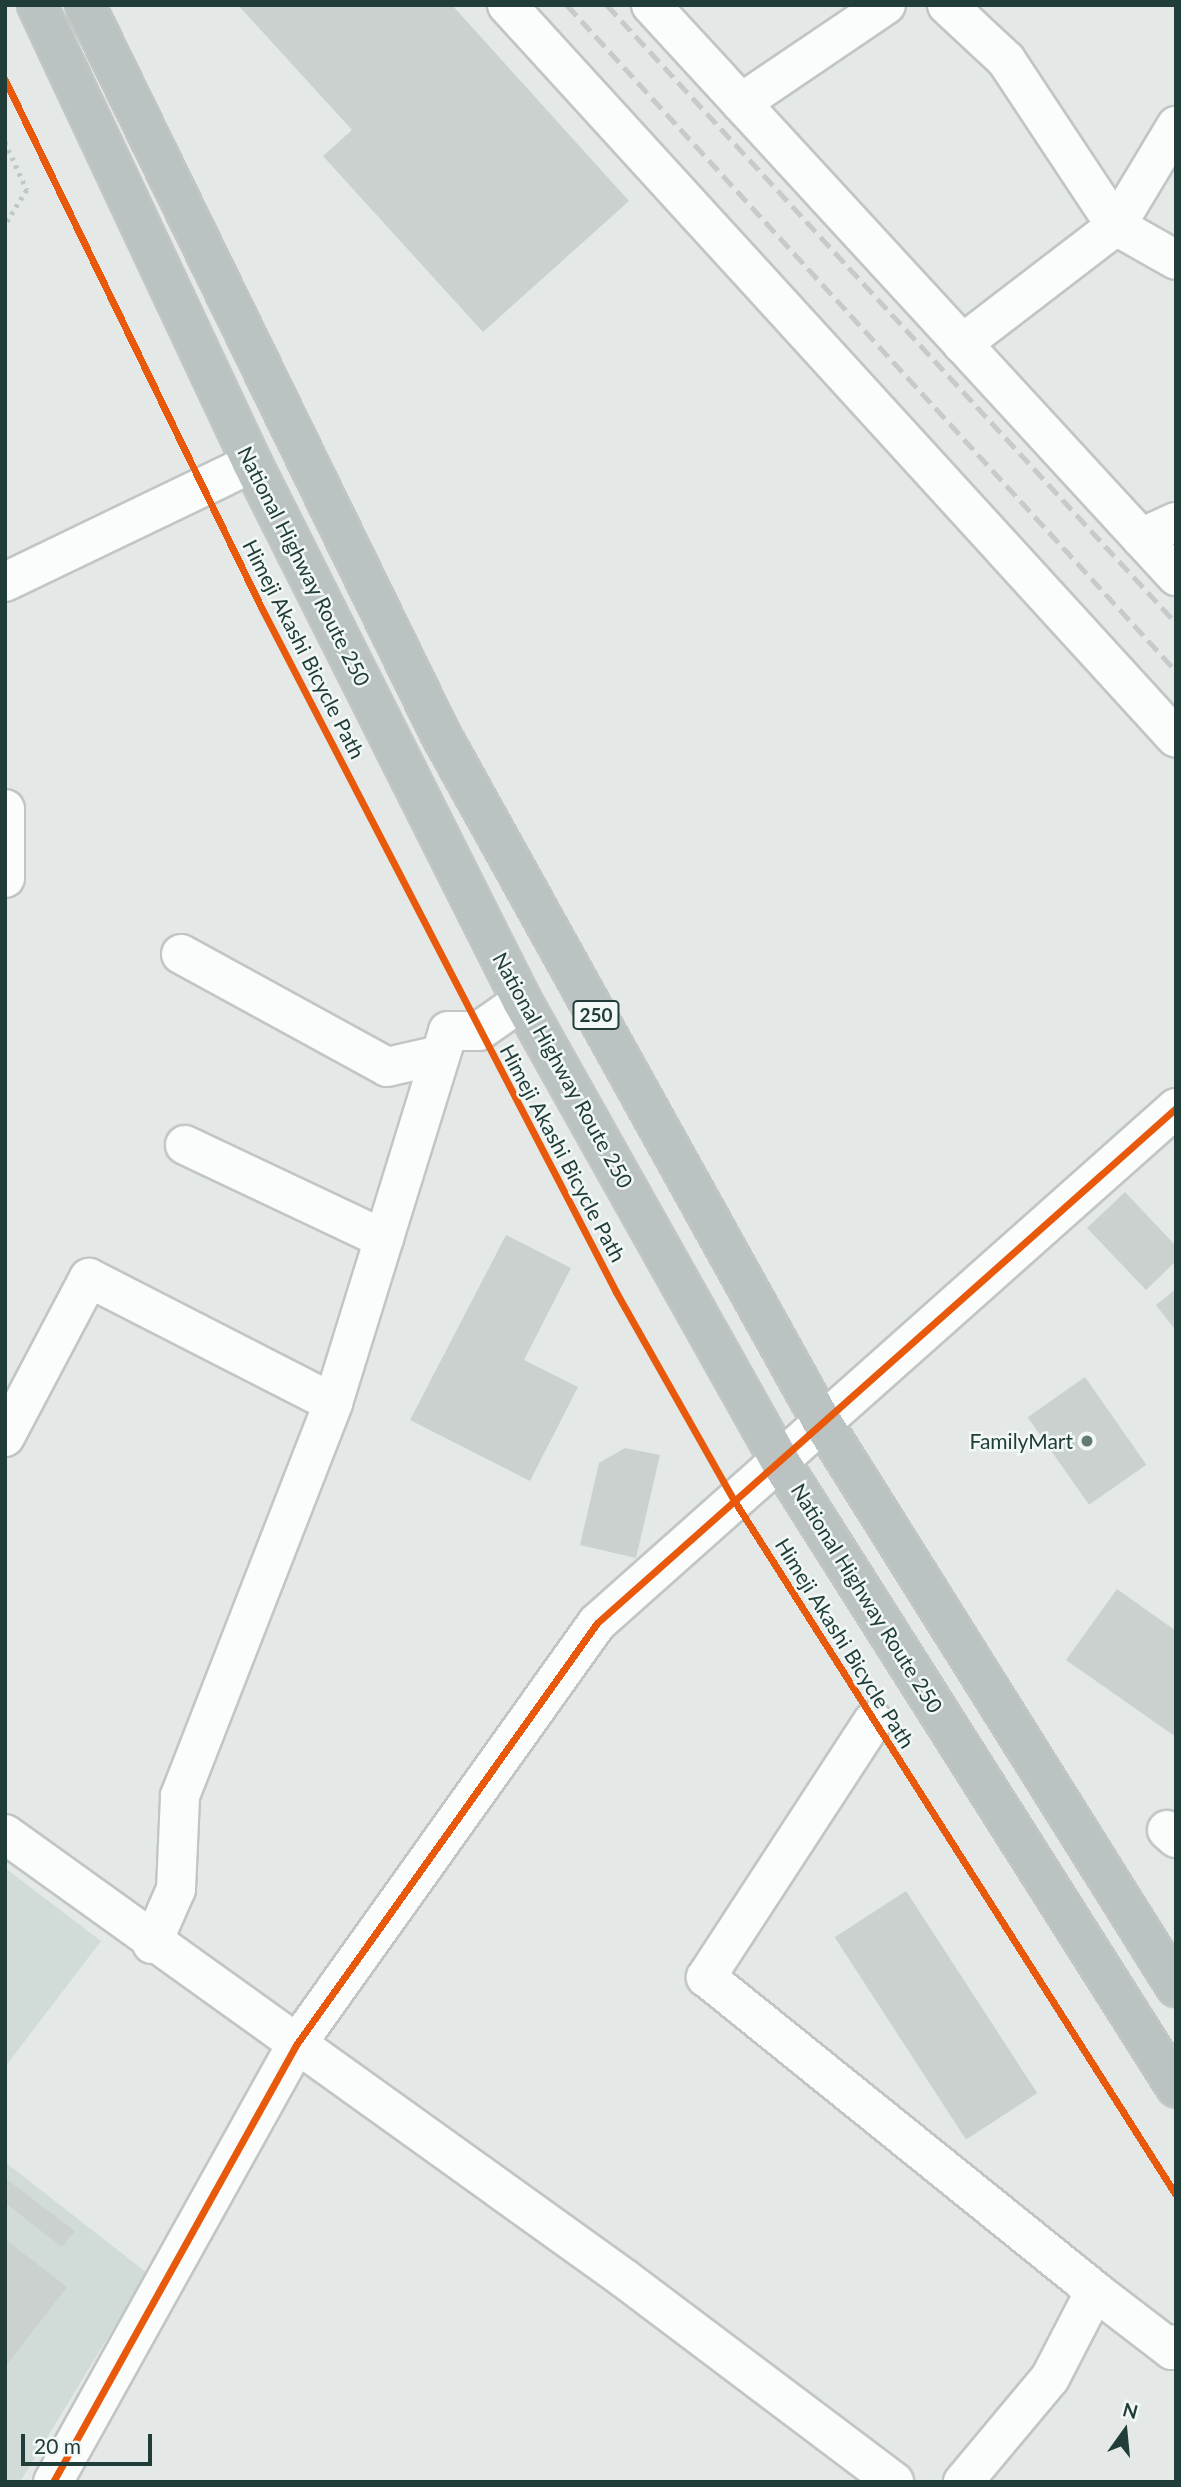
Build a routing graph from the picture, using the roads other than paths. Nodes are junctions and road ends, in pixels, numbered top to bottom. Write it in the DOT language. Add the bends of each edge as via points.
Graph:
graph roads {
  1 [pos="37,5"];
  2 [pos="85,5"];
  3 [pos="507,5"];
  4 [pos="651,5"];
  5 [pos="886,5"];
  6 [pos="947,5"];
  7 [pos="741,103"];
  8 [pos="1176,126"];
  9 [pos="1116,226"];
  10 [pos="1176,260"];
  11 [pos="962,344"];
  12 [pos="252,463"];
  13 [pos="1176,522"];
  14 [pos="1141,538"];
  15 [pos="1176,576"];
  16 [pos="5,582"];
  17 [pos="1176,738"];
  18 [pos="5,809"];
  19 [pos="5,878"];
  20 [pos="181,954"];
  21 [pos="522,1001"];
  22 [pos="440,1055"];
  23 [pos="1176,1108"];
  24 [pos="185,1145"];
  25 [pos="384,1239"];
  26 [pos="333,1403"];
  27 [pos="821,1420"];
  28 [pos="5,1437"];
  29 [pos="782,1463"];
  30 [pos="873,1721"];
  31 [pos="5,1834"];
  32 [pos="152,1944"];
  33 [pos="1176,1987"];
  34 [pos="296,2045"];
  35 [pos="1176,2087"];
  36 [pos="1095,2291"];
  37 [pos="1176,2344"];
  38 [pos="878,2477"];
  39 [pos="53,2482"];
  40 [pos="963,2482"];
  1 -- 12 [label="highway, National Highway Route 250 / 250"];
  2 -- 27 [label="highway, 250" via="440,733"];
  3 -- 17 [label="street"];
  4 -- 7 [label="street"];
  5 -- 7 [label="street"];
  6 -- 9 [label="street" via="1006,60"];
  7 -- 11 [label="street"];
  8 -- 9 [label="street"];
  9 -- 10 [label="street"];
  9 -- 11 [label="street"];
  11 -- 14 [label="street"];
  12 -- 16 [label="street"];
  12 -- 21 [label="highway, National Highway Route 250 / 250"];
  13 -- 14 [label="street"];
  14 -- 15 [label="street"];
  18 -- 19 [label="street"];
  20 -- 22 [label="street" via="387,1067"];
  21 -- 22 [label="street" via="479,1031 448,1031"];
  21 -- 29 [label="highway, National Highway Route 250 / 250"];
  22 -- 25 [label="street"];
  23 -- 27 [label="street"];
  24 -- 25 [label="street"];
  25 -- 26 [label="street"];
  26 -- 28 [label="street" via="96,1265"];
  26 -- 32 [label="street" via="180,1796 176,1889"];
  27 -- 29 [label="street"];
  27 -- 33 [label="highway, 250"];
  29 -- 34 [label="street" via="597,1623"];
  29 -- 35 [label="highway, National Highway Route 250 / 250"];
  30 -- 36 [label="street" via="706,1977"];
  31 -- 32 [label="street"];
  32 -- 34 [label="street"];
  34 -- 38 [label="street"];
  34 -- 39 [label="street"];
  36 -- 37 [label="street" via="1172,2350"];
  36 -- 40 [label="street" via="1050,2378"];
}
